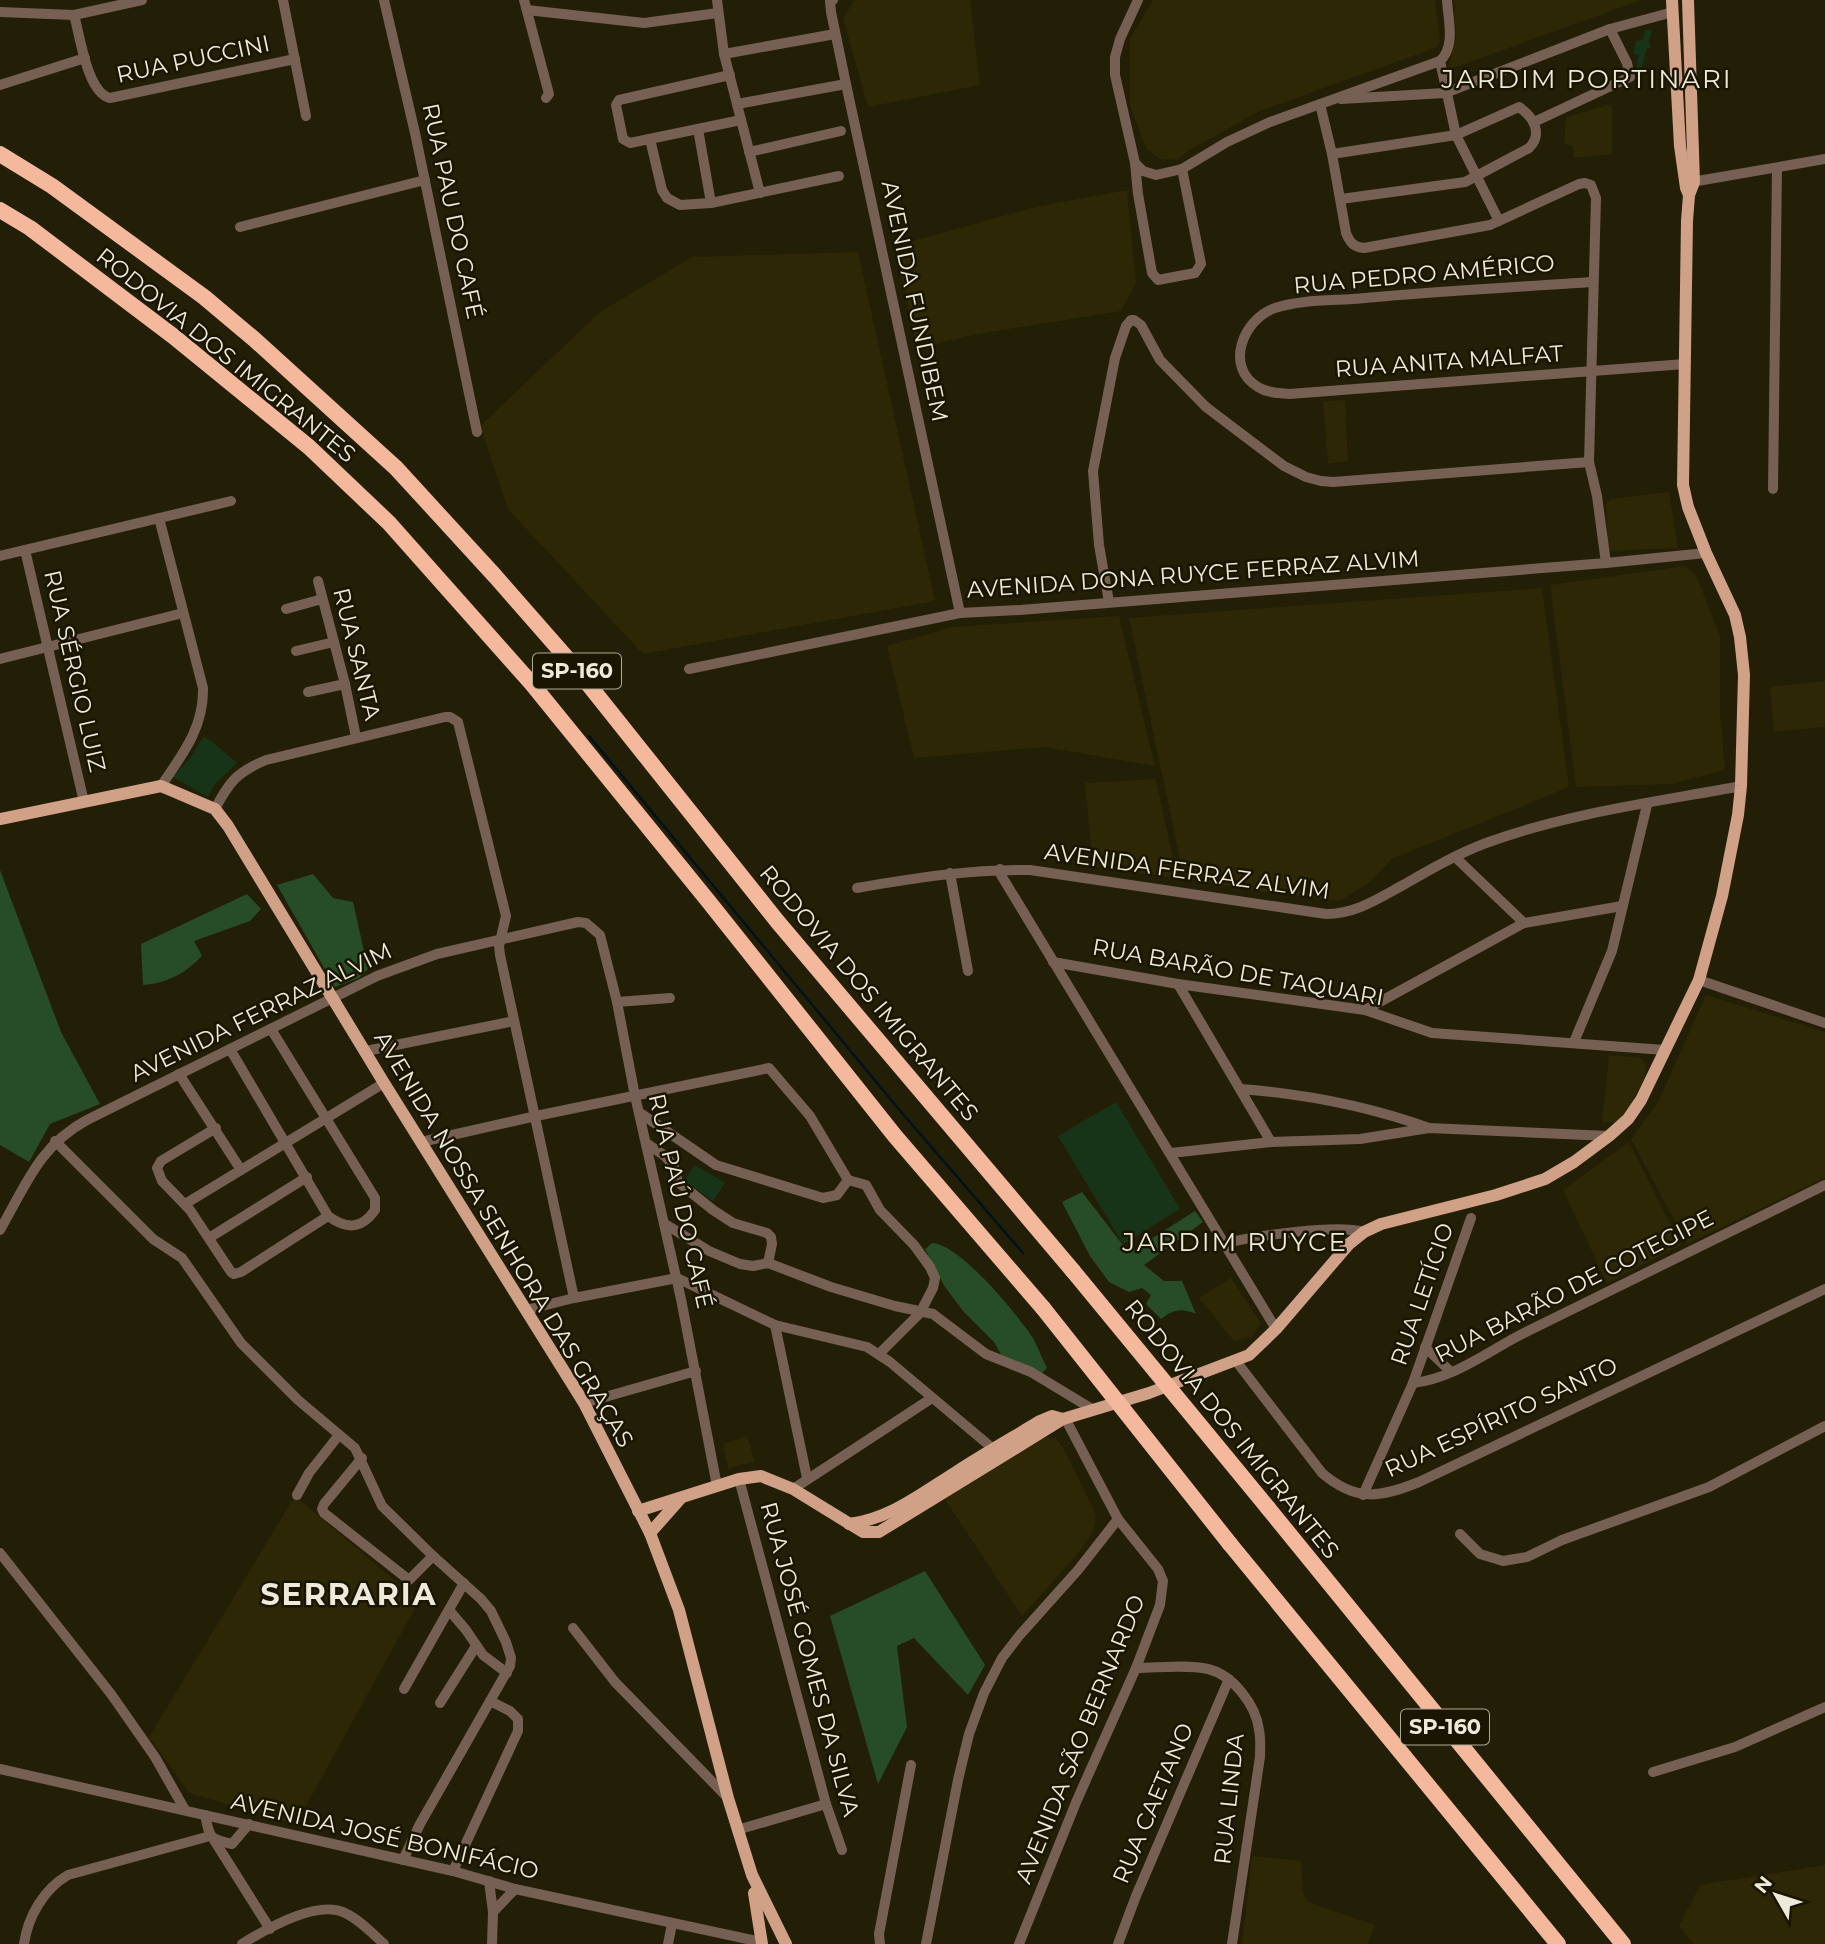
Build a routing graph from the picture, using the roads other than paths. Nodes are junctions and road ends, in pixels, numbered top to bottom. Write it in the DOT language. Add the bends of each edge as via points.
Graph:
graph roads {
  1 [pos="142,0"];
  2 [pos="283,0"];
  3 [pos="384,0"];
  4 [pos="717,0"];
  5 [pos="832,0"];
  6 [pos="1138,0"];
  7 [pos="1447,0"];
  8 [pos="1688,0"];
  9 [pos="526,5"];
  10 [pos="1673,6"];
  11 [pos="0,12"];
  12 [pos="718,13"];
  13 [pos="75,15"];
  14 [pos="1610,29"];
  15 [pos="835,34"];
  16 [pos="724,54"];
  17 [pos="85,58"];
  18 [pos="295,59"];
  19 [pos="1440,61"];
  20 [pos="730,75"];
  21 [pos="846,84"];
  22 [pos="0,85"];
  23 [pos="1445,93"];
  24 [pos="546,98"];
  25 [pos="1326,102"];
  26 [pos="737,104"];
  27 [pos="306,116"];
  28 [pos="741,120"];
  29 [pos="1534,122"];
  30 [pos="698,129"];
  31 [pos="841,131"];
  32 [pos="1455,135"];
  33 [pos="650,139"];
  34 [pos="749,152"];
  35 [pos="1332,153"];
  36 [pos="0,154"];
  37 [pos="1825,159"];
  38 [pos="1135,163"];
  39 [pos="1777,168"];
  40 [pos="1182,169"];
  41 [pos="839,176"];
  42 [pos="1476,178"];
  43 [pos="425,180"];
  44 [pos="1689,187"];
  45 [pos="760,193"];
  46 [pos="1341,199"];
  47 [pos="711,203"];
  48 [pos="0,210"];
  49 [pos="1499,222"];
  50 [pos="240,227"];
  51 [pos="1594,282"];
  52 [pos="1240,352"];
  53 [pos="1685,364"];
  54 [pos="1592,370"];
  55 [pos="477,432"];
  56 [pos="1589,462"];
  57 [pos="1773,489"];
  58 [pos="231,501"];
  59 [pos="159,518"];
  60 [pos="25,550"];
  61 [pos="1706,552"];
  62 [pos="0,556"];
  63 [pos="1606,563"];
  64 [pos="318,581"];
  65 [pos="323,599"];
  66 [pos="1109,602"];
  67 [pos="286,609"];
  68 [pos="183,613"];
  69 [pos="960,613"];
  70 [pos="334,642"];
  71 [pos="47,647"];
  72 [pos="296,651"];
  73 [pos="0,659"];
  74 [pos="689,669"];
  75 [pos="345,684"];
  76 [pos="308,692"];
  77 [pos="356,737"];
  78 [pos="161,786"];
  79 [pos="1741,786"];
  80 [pos="84,802"];
  81 [pos="1647,805"];
  82 [pos="215,809"];
  83 [pos="0,819"];
  84 [pos="1455,857"];
  85 [pos="1000,869"];
  86 [pos="950,873"];
  87 [pos="857,888"];
  88 [pos="1622,906"];
  89 [pos="1524,923"];
  90 [pos="595,929"];
  91 [pos="501,940"];
  92 [pos="1053,962"];
  93 [pos="968,971"];
  94 [pos="1699,981"];
  95 [pos="1178,984"];
  96 [pos="670,998"];
  97 [pos="335,999"];
  98 [pos="617,1002"];
  99 [pos="1365,1010"];
  100 [pos="514,1021"];
  101 [pos="1825,1023"];
  102 [pos="271,1029"];
  103 [pos="1574,1042"];
  104 [pos="230,1049"];
  105 [pos="366,1051"];
  106 [pos="1665,1051"];
  107 [pos="180,1074"];
  108 [pos="384,1083"];
  109 [pos="1241,1089"];
  110 [pos="635,1096"];
  111 [pos="640,1113"];
  112 [pos="536,1116"];
  113 [pos="325,1118"];
  114 [pos="216,1128"];
  115 [pos="1429,1128"];
  116 [pos="1609,1136"];
  117 [pos="55,1141"];
  118 [pos="285,1142"];
  119 [pos="421,1142"];
  120 [pos="1270,1142"];
  121 [pos="646,1143"];
  122 [pos="1171,1153"];
  123 [pos="241,1170"];
  124 [pos="307,1177"];
  125 [pos="848,1180"];
  126 [pos="1825,1185"];
  127 [pos="186,1205"];
  128 [pos="328,1216"];
  129 [pos="1471,1218"];
  130 [pos="664,1224"];
  131 [pos="0,1230"];
  132 [pos="1364,1232"];
  133 [pos="209,1238"];
  134 [pos="1226,1243"];
  135 [pos="768,1263"];
  136 [pos="677,1279"];
  137 [pos="1825,1289"];
  138 [pos="574,1298"];
  139 [pos="526,1310"];
  140 [pos="920,1313"];
  141 [pos="775,1325"];
  142 [pos="1276,1329"];
  143 [pos="1425,1348"];
  144 [pos="878,1354"];
  145 [pos="1236,1361"];
  146 [pos="696,1371"];
  147 [pos="1451,1372"];
  148 [pos="1413,1383"];
  149 [pos="932,1398"];
  150 [pos="584,1403"];
  151 [pos="1092,1409"];
  152 [pos="1064,1419"];
  153 [pos="1825,1426"];
  154 [pos="339,1435"];
  155 [pos="998,1452"];
  156 [pos="362,1458"];
  157 [pos="807,1478"];
  158 [pos="739,1479"];
  159 [pos="717,1486"];
  160 [pos="793,1489"];
  161 [pos="297,1495"];
  162 [pos="1363,1495"];
  163 [pos="681,1497"];
  164 [pos="638,1511"];
  165 [pos="1118,1519"];
  166 [pos="650,1533"];
  167 [pos="1460,1534"];
  168 [pos="0,1553"];
  169 [pos="433,1556"];
  170 [pos="464,1583"];
  171 [pos="449,1610"];
  172 [pos="573,1628"];
  173 [pos="475,1646"];
  174 [pos="1136,1668"];
  175 [pos="507,1673"];
  176 [pos="1229,1679"];
  177 [pos="404,1689"];
  178 [pos="491,1701"];
  179 [pos="440,1703"];
  180 [pos="1825,1707"];
  181 [pos="911,1765"];
  182 [pos="0,1769"];
  183 [pos="1653,1772"];
  184 [pos="728,1798"];
  185 [pos="826,1804"];
  186 [pos="185,1810"];
  187 [pos="205,1815"];
  188 [pos="248,1824"];
  189 [pos="737,1830"];
  190 [pos="212,1838"];
  191 [pos="232,1844"];
  192 [pos="842,1850"];
  193 [pos="403,1860"];
  194 [pos="232,1866"];
  195 [pos="453,1871"];
  196 [pos="752,1875"];
  197 [pos="489,1881"];
  198 [pos="515,1889"];
  199 [pos="494,1912"];
  200 [pos="672,1924"];
  201 [pos="270,1929"];
  202 [pos="763,1943"];
  203 [pos="24,1944"];
  204 [pos="242,1944"];
  205 [pos="384,1944"];
  206 [pos="492,1944"];
  207 [pos="668,1944"];
  208 [pos="786,1944"];
  209 [pos="880,1944"];
  210 [pos="926,1944"];
  211 [pos="1019,1944"];
  212 [pos="1118,1944"];
  213 [pos="1232,1944"];
  214 [pos="1558,1944"];
  215 [pos="1623,1944"];
  1 -- 13 [label="street"];
  2 -- 18 [label="street"];
  3 -- 43 [label="street, RUA PAU DO CAFÉ"];
  4 -- 12 [label="street"];
  5 -- 15 [label="street, AVENIDA FUNDIBEM"];
  6 -- 38 [label="street" via="1115,57"];
  7 -- 19 [label="street" via="1449,51"];
  8 -- 44 [label="main road"];
  9 -- 12 [label="street" via="591,19 644,23"];
  9 -- 24 [label="street" via="549,94"];
  10 -- 14 [label="street"];
  10 -- 44 [label="main road" via="1680,146"];
  11 -- 13 [label="street"];
  12 -- 16 [label="street"];
  13 -- 17 [label="street, RUA PUCCINI"];
  14 -- 23 [label="street"];
  14 -- 29 [label="street" via="1630,77"];
  15 -- 16 [label="street"];
  15 -- 21 [label="street, AVENIDA FUNDIBEM"];
  16 -- 20 [label="street"];
  17 -- 18 [label="street, RUA PUCCINI" via="98,91 110,98"];
  17 -- 22 [label="street"];
  18 -- 27 [label="street"];
  19 -- 23 [label="street"];
  19 -- 25 [label="street"];
  20 -- 26 [label="street"];
  20 -- 33 [label="street" via="617,102 625,142"];
  21 -- 26 [label="street"];
  21 -- 69 [label="street, AVENIDA FUNDIBEM"];
  23 -- 25 [label="street"];
  23 -- 32 [label="street"];
  25 -- 35 [label="street"];
  25 -- 40 [label="street" via="1227,142"];
  26 -- 28 [label="street"];
  28 -- 30 [label="street"];
  28 -- 34 [label="street"];
  29 -- 32 [label="street" via="1519,107"];
  29 -- 42 [label="street" via="1537,134 1532,145"];
  30 -- 33 [label="street"];
  30 -- 47 [label="street"];
  31 -- 34 [label="street"];
  32 -- 35 [label="street"];
  32 -- 42 [label="street"];
  33 -- 47 [label="street" via="667,198 680,205"];
  34 -- 45 [label="street"];
  35 -- 46 [label="street"];
  36 -- 215 [label="highway, RODOVIA DOS IMIGRANTES / SP-160, bridge" via="52,186 204,297 396,468 495,576 573,665 777,921 1073,1271"];
  37 -- 39 [label="street"];
  38 -- 40 [label="street" via="1143,172 1156,175"];
  38 -- 40 [label="street" via="1152,273 1161,281 1195,273 1201,264"];
  39 -- 44 [label="street"];
  39 -- 57 [label="street"];
  41 -- 45 [label="street"];
  42 -- 46 [label="street"];
  42 -- 49 [label="street"];
  43 -- 50 [label="street"];
  43 -- 55 [label="street, RUA PAU DO CAFÉ"];
  44 -- 53 [label="main road"];
  45 -- 47 [label="street"];
  46 -- 49 [label="street" via="1349,240 1357,247"];
  48 -- 214 [label="highway, RODOVIA DOS IMIGRANTES / SP-160, bridge" via="173,335 309,447 389,523 532,684 895,1136 1043,1308"];
  49 -- 51 [label="street" via="1579,184 1591,186"];
  51 -- 52 [label="street, RUA PEDRO AMÉRICO" via="1287,305 1250,324"];
  51 -- 54 [label="street"];
  52 -- 54 [label="street, RUA ANITA MALFAT" via="1250,381 1259,388 1289,394"];
  53 -- 54 [label="street, RUA ANITA MALFAT"];
  53 -- 61 [label="main road" via="1683,485"];
  54 -- 56 [label="street"];
  56 -- 63 [label="street"];
  56 -- 66 [label="street" via="1333,482 1306,477 1275,460 1206,407 1160,360 1135,320 1126,326 1115,358 1093,471"];
  58 -- 59 [label="street"];
  59 -- 60 [label="street"];
  59 -- 68 [label="street"];
  60 -- 62 [label="street"];
  60 -- 71 [label="street, RUA SÉRGIO LUIZ"];
  61 -- 63 [label="street, AVENIDA DONA RUYCE FERRAZ ALVIM"];
  61 -- 79 [label="main road" via="1740,637 1744,675"];
  63 -- 66 [label="street, AVENIDA DONA RUYCE FERRAZ ALVIM"];
  64 -- 65 [label="street, RUA SANTA"];
  65 -- 67 [label="street"];
  65 -- 70 [label="street, RUA SANTA"];
  66 -- 69 [label="street, AVENIDA DONA RUYCE FERRAZ ALVIM"];
  68 -- 71 [label="street"];
  68 -- 78 [label="street" via="203,688 203,705 192,740"];
  69 -- 74 [label="street, AVENIDA DONA RUYCE FERRAZ ALVIM"];
  70 -- 72 [label="street"];
  70 -- 75 [label="street, RUA SANTA"];
  71 -- 73 [label="street"];
  71 -- 80 [label="street, RUA SÉRGIO LUIZ"];
  75 -- 76 [label="street"];
  75 -- 77 [label="street, RUA SANTA"];
  77 -- 82 [label="street" via="248,767 234,778"];
  77 -- 91 [label="street" via="445,717 458,722 506,916"];
  78 -- 80 [label="main road"];
  78 -- 82 [label="main road"];
  79 -- 81 [label="street, AVENIDA FERRAZ ALVIM"];
  79 -- 94 [label="main road" via="1722,896"];
  80 -- 83 [label="main road"];
  81 -- 84 [label="street, AVENIDA FERRAZ ALVIM" via="1532,828"];
  81 -- 88 [label="street"];
  82 -- 97 [label="main road, AVENIDA NOSSA SENHORA DAS GRAÇAS"];
  84 -- 85 [label="street, AVENIDA FERRAZ ALVIM" via="1355,911 1334,914 1061,873"];
  84 -- 89 [label="street"];
  85 -- 86 [label="street, AVENIDA FERRAZ ALVIM"];
  85 -- 92 [label="street"];
  86 -- 87 [label="street, AVENIDA FERRAZ ALVIM"];
  86 -- 93 [label="street"];
  88 -- 89 [label="street"];
  88 -- 103 [label="street" via="1612,951"];
  89 -- 99 [label="street"];
  90 -- 91 [label="street, AVENIDA FERRAZ ALVIM" via="578,922"];
  90 -- 98 [label="street, RUA PAÚ DO CAFÉ"];
  91 -- 97 [label="street, AVENIDA FERRAZ ALVIM" via="418,960"];
  91 -- 100 [label="street"];
  92 -- 95 [label="street, RUA BARÃO DE TAQUARI"];
  92 -- 122 [label="street"];
  94 -- 101 [label="street"];
  94 -- 106 [label="main road"];
  95 -- 99 [label="street, RUA BARÃO DE TAQUARI"];
  95 -- 109 [label="street"];
  96 -- 98 [label="street"];
  97 -- 102 [label="street, AVENIDA FERRAZ ALVIM"];
  97 -- 105 [label="main road, AVENIDA NOSSA SENHORA DAS GRAÇAS"];
  98 -- 110 [label="street, RUA PAÚ DO CAFÉ"];
  99 -- 103 [label="street, RUA BARÃO DE TAQUARI" via="1432,1033"];
  100 -- 105 [label="street"];
  100 -- 112 [label="street"];
  102 -- 104 [label="street, AVENIDA FERRAZ ALVIM"];
  102 -- 113 [label="street"];
  103 -- 106 [label="street, RUA BARÃO DE TAQUARI"];
  104 -- 107 [label="street, AVENIDA FERRAZ ALVIM"];
  104 -- 118 [label="street"];
  105 -- 108 [label="main road, AVENIDA NOSSA SENHORA DAS GRAÇAS"];
  106 -- 116 [label="main road" via="1642,1100"];
  107 -- 114 [label="street"];
  107 -- 117 [label="street, AVENIDA FERRAZ ALVIM" via="79,1124"];
  108 -- 113 [label="street"];
  108 -- 119 [label="main road, AVENIDA NOSSA SENHORA DAS GRAÇAS"];
  109 -- 115 [label="street" via="1305,1095 1380,1111"];
  109 -- 120 [label="street"];
  110 -- 111 [label="street, RUA PAÚ DO CAFÉ"];
  110 -- 112 [label="street"];
  110 -- 125 [label="street" via="765,1067 810,1116"];
  111 -- 121 [label="street, RUA PAÚ DO CAFÉ"];
  111 -- 125 [label="street" via="726,1169 823,1198 837,1195"];
  112 -- 119 [label="street"];
  112 -- 138 [label="street"];
  113 -- 118 [label="street"];
  113 -- 128 [label="street" via="376,1205 368,1219 350,1227"];
  114 -- 123 [label="street"];
  114 -- 127 [label="street" via="158,1164 162,1181"];
  115 -- 116 [label="street"];
  115 -- 120 [label="street" via="1360,1139"];
  116 -- 132 [label="main road" via="1545,1179"];
  117 -- 131 [label="street, AVENIDA FERRAZ ALVIM"];
  117 -- 154 [label="street" via="153,1239 182,1258 236,1336"];
  118 -- 123 [label="street"];
  118 -- 124 [label="street"];
  119 -- 139 [label="main road, AVENIDA NOSSA SENHORA DAS GRAÇAS"];
  120 -- 122 [label="street"];
  121 -- 130 [label="street, RUA PAÚ DO CAFÉ"];
  121 -- 135 [label="street" via="674,1167 678,1182 713,1210 733,1223 767,1233 772,1244"];
  122 -- 134 [label="street"];
  123 -- 127 [label="street"];
  124 -- 128 [label="street"];
  124 -- 133 [label="street"];
  125 -- 140 [label="street" via="866,1185 880,1210 930,1267 935,1283"];
  126 -- 147 [label="street, RUA BARÃO DE COTEGIPE"];
  127 -- 133 [label="street"];
  128 -- 133 [label="street" via="237,1274 231,1272"];
  129 -- 143 [label="street, RUA LETÍCIO"];
  130 -- 135 [label="street" via="740,1264"];
  130 -- 136 [label="street, RUA PAÚ DO CAFÉ"];
  132 -- 134 [label="street" via="1342,1229"];
  132 -- 142 [label="main road"];
  134 -- 142 [label="street"];
  135 -- 140 [label="street"];
  136 -- 138 [label="street"];
  136 -- 141 [label="street"];
  136 -- 146 [label="street, RUA PAÚ DO CAFÉ"];
  137 -- 162 [label="street, RUA ESPÍRITO SANTO" via="1419,1482 1383,1494"];
  138 -- 139 [label="street"];
  139 -- 150 [label="main road, AVENIDA NOSSA SENHORA DAS GRAÇAS"];
  140 -- 144 [label="street"];
  140 -- 151 [label="street" via="933,1314 986,1354 1031,1372"];
  141 -- 144 [label="street"];
  141 -- 157 [label="street"];
  142 -- 145 [label="main road"];
  143 -- 147 [label="street"];
  143 -- 148 [label="street, RUA LETÍCIO"];
  144 -- 149 [label="street"];
  145 -- 151 [label="main road"];
  145 -- 162 [label="street, RUA ESPÍRITO SANTO" via="1322,1473 1336,1485"];
  146 -- 150 [label="street"];
  146 -- 159 [label="street, RUA PAÚ DO CAFÉ"];
  147 -- 148 [label="street, RUA BARÃO DE COTEGIPE"];
  148 -- 162 [label="street, RUA BARÃO DE COTEGIPE"];
  149 -- 155 [label="street"];
  149 -- 157 [label="street"];
  150 -- 164 [label="main road, AVENIDA NOSSA SENHORA DAS GRAÇAS"];
  151 -- 152 [label="main road"];
  152 -- 155 [label="main road"];
  152 -- 165 [label="street"];
  153 -- 167 [label="street" via="1709,1487 1562,1540 1527,1558 1503,1561 1480,1554"];
  154 -- 156 [label="street"];
  154 -- 161 [label="street"];
  155 -- 160 [label="main road" via="879,1532 863,1532"];
  156 -- 169 [label="street" via="382,1506"];
  156 -- 169 [label="street" via="324,1504 324,1513 409,1580"];
  157 -- 160 [label="street"];
  158 -- 159 [label="main road"];
  158 -- 160 [label="main road" via="761,1476"];
  158 -- 185 [label="street, RUA JOSÉ GOMES DA SILVA"];
  159 -- 163 [label="main road"];
  163 -- 164 [label="main road"];
  163 -- 166 [label="main road"];
  164 -- 166 [label="main road, AVENIDA NOSSA SENHORA DAS GRAÇAS"];
  165 -- 174 [label="street, AVENIDA SÃO BERNARDO" via="1163,1581 1160,1605"];
  165 -- 210 [label="street" via="1002,1658 984,1693 958,1780"];
  166 -- 184 [label="main road, AVENIDA NOSSA SENHORA DAS GRAÇAS" via="680,1610"];
  168 -- 186 [label="street" via="111,1694"];
  169 -- 170 [label="street"];
  170 -- 171 [label="street"];
  170 -- 175 [label="street" via="496,1621 511,1658"];
  171 -- 173 [label="street"];
  171 -- 177 [label="street"];
  172 -- 184 [label="street" via="615,1682"];
  173 -- 175 [label="street"];
  173 -- 179 [label="street"];
  174 -- 176 [label="street" via="1202,1668"];
  174 -- 211 [label="street, AVENIDA SÃO BERNARDO"];
  175 -- 178 [label="street"];
  176 -- 212 [label="street, RUA CAETANO"];
  176 -- 213 [label="street, RUA LINDA" via="1250,1704 1260,1738"];
  178 -- 193 [label="street"];
  178 -- 195 [label="street" via="518,1718 518,1731"];
  180 -- 183 [label="street" via="1735,1747"];
  181 -- 209 [label="street"];
  182 -- 186 [label="street, AVENIDA JOSÉ BONIFÁCIO"];
  184 -- 189 [label="main road, AVENIDA NOSSA SENHORA DAS GRAÇAS"];
  185 -- 189 [label="street"];
  185 -- 192 [label="street, RUA JOSÉ GOMES DA SILVA"];
  186 -- 187 [label="street, AVENIDA JOSÉ BONIFÁCIO"];
  187 -- 188 [label="street, AVENIDA JOSÉ BONIFÁCIO"];
  187 -- 190 [label="street"];
  188 -- 191 [label="street"];
  188 -- 193 [label="street, AVENIDA JOSÉ BONIFÁCIO"];
  189 -- 196 [label="main road, AVENIDA NOSSA SENHORA DAS GRAÇAS"];
  190 -- 191 [label="street"];
  190 -- 194 [label="street"];
  190 -- 203 [label="street" via="68,1875 46,1892"];
  191 -- 194 [label="street"];
  193 -- 195 [label="street, AVENIDA JOSÉ BONIFÁCIO"];
  194 -- 201 [label="street"];
  195 -- 197 [label="street, AVENIDA JOSÉ BONIFÁCIO"];
  196 -- 202 [label="main road, AVENIDA NOSSA SENHORA DAS GRAÇAS"];
  196 -- 208 [label="main road, AVENIDA NOSSA SENHORA DAS GRAÇAS"];
  197 -- 198 [label="street, AVENIDA JOSÉ BONIFÁCIO"];
  197 -- 199 [label="street"];
  198 -- 199 [label="street"];
  198 -- 200 [label="street, AVENIDA JOSÉ BONIFÁCIO"];
  199 -- 206 [label="street"];
  200 -- 202 [label="street, AVENIDA JOSÉ BONIFÁCIO"];
  200 -- 207 [label="street"];
  201 -- 204 [label="street"];
  201 -- 205 [label="street" via="311,1911 335,1909"];
}
